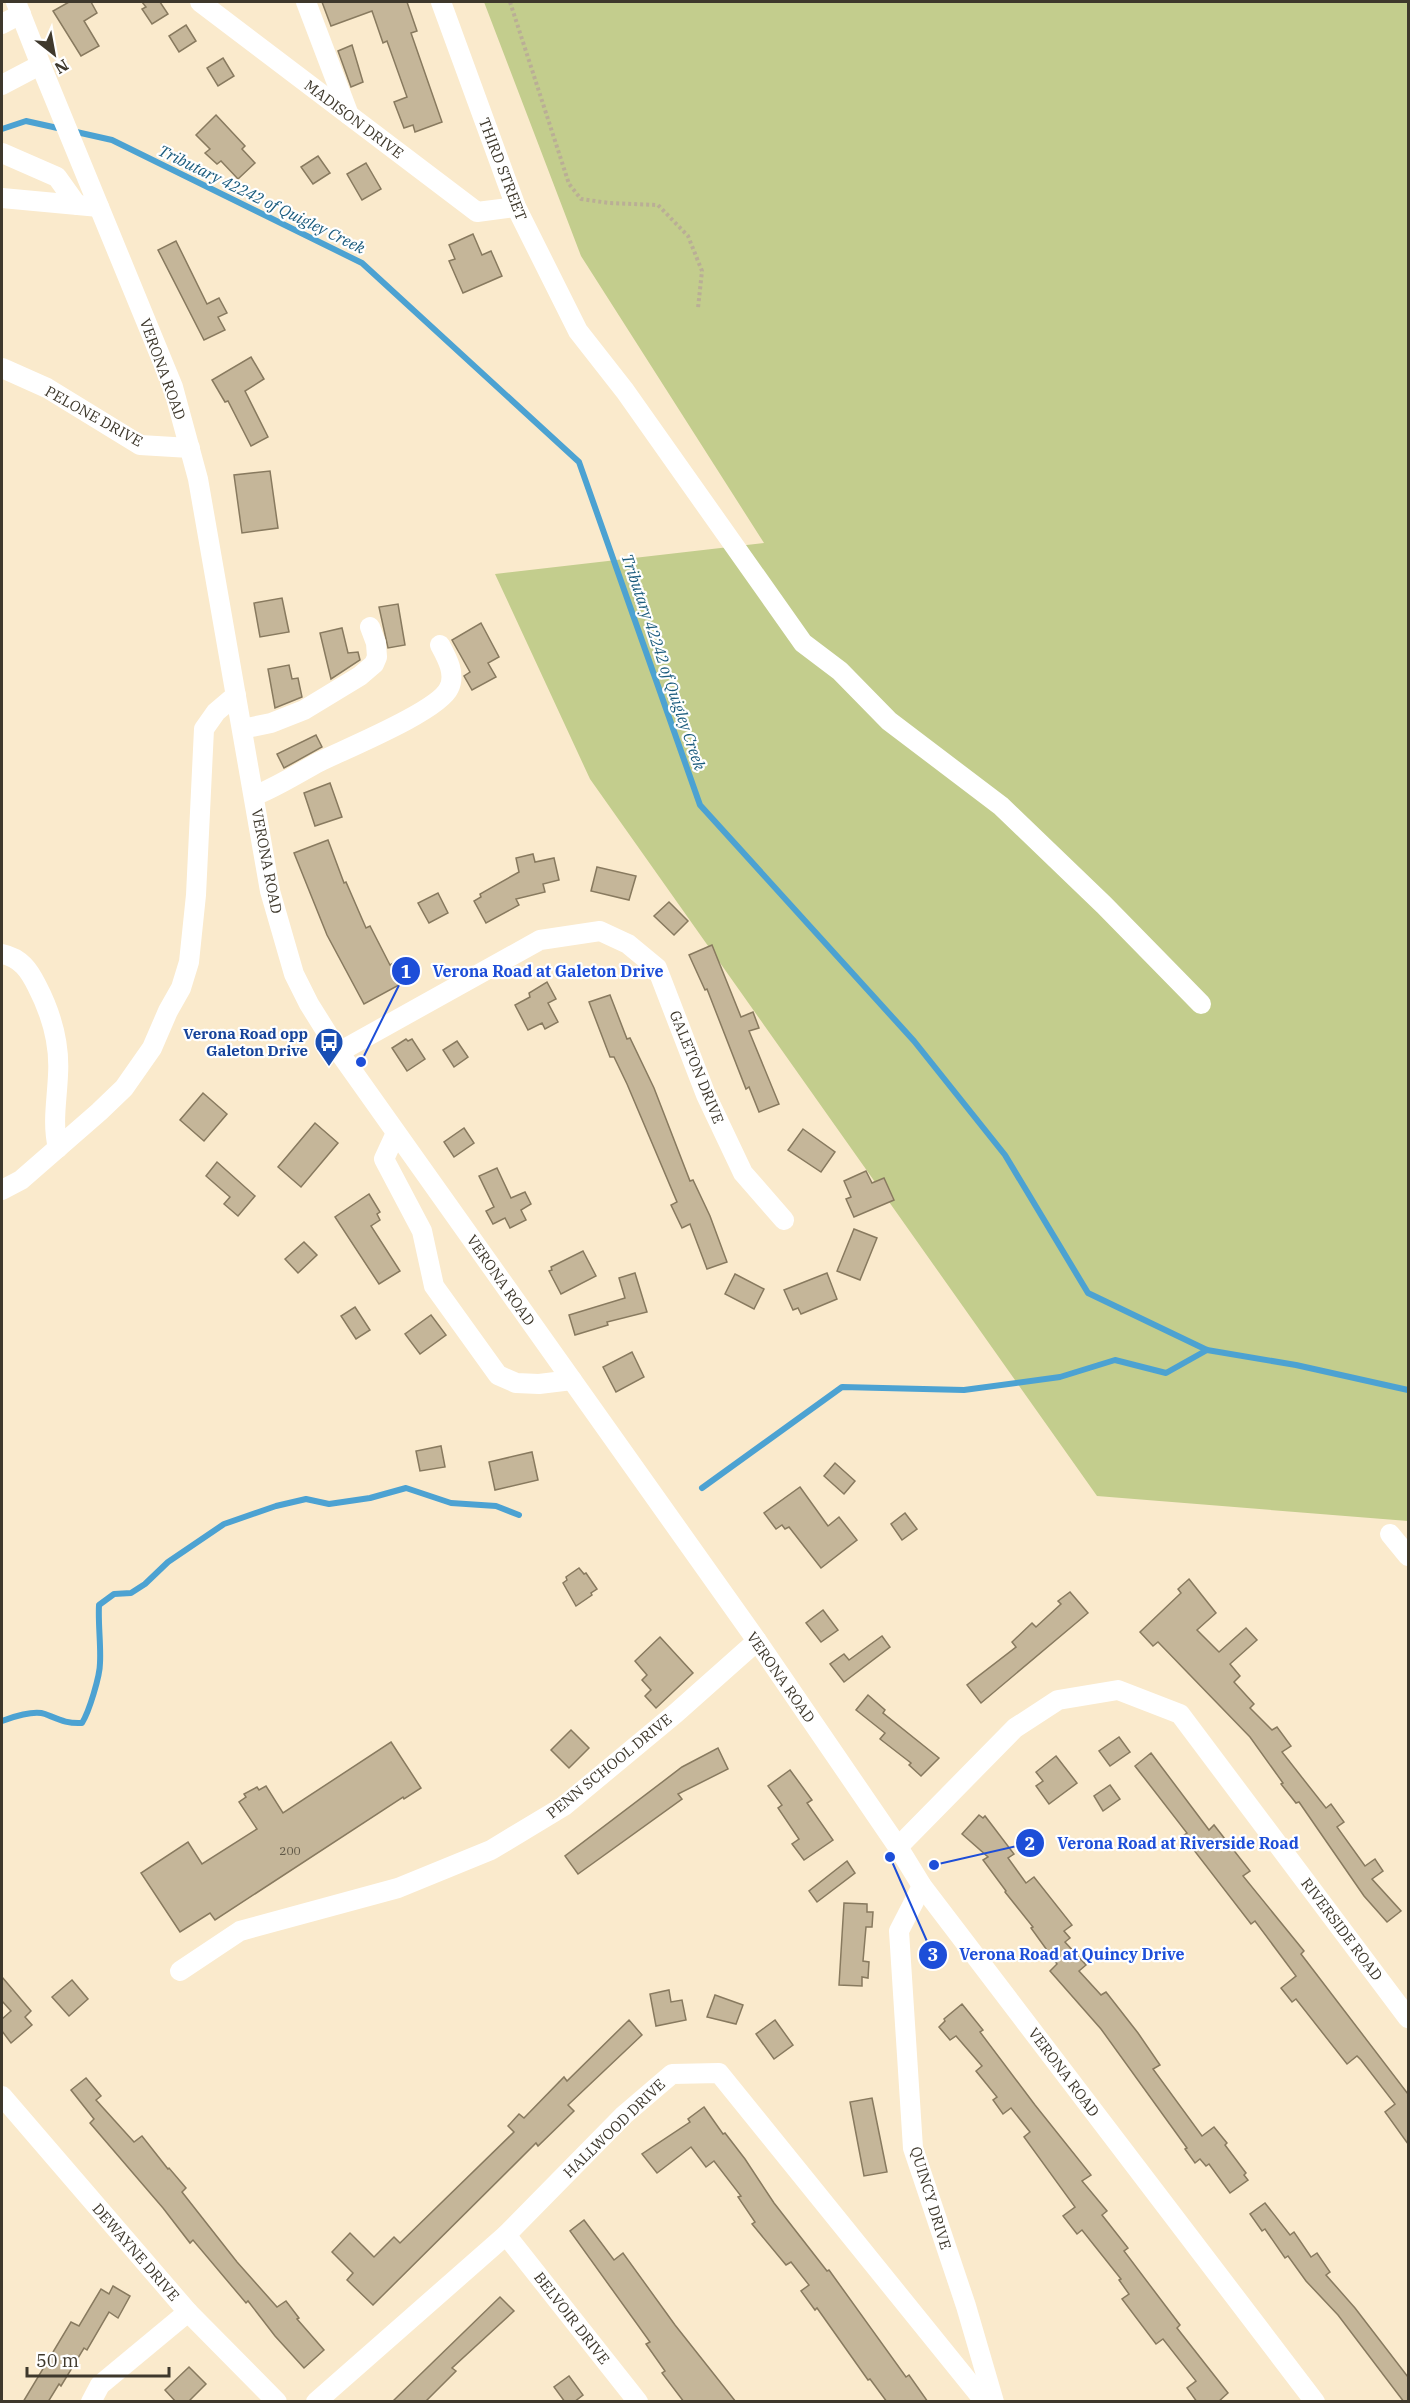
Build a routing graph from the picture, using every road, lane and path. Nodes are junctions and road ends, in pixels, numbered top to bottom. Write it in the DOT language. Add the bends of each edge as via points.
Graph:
graph roads {
  1 [pos="200,2"];
  2 [pos="306,2"];
  3 [pos="441,2"];
  4 [pos="510,2"];
  5 [pos="19,8"];
  6 [pos="2,24"];
  7 [pos="42,69"];
  8 [pos="2,85"];
  9 [pos="349,115"];
  10 [pos="2,153"];
  11 [pos="2,198"];
  12 [pos="77,205"];
  13 [pos="99,207"];
  14 [pos="516,207"];
  15 [pos="698,308"];
  16 [pos="2,368"];
  17 [pos="190,448"];
  18 [pos="370,627"];
  19 [pos="440,645"];
  20 [pos="236,695"];
  21 [pos="242,729"];
  22 [pos="254,796"];
  23 [pos="2,954"];
  24 [pos="1201,1004"];
  25 [pos="339,1052"];
  26 [pos="396,1133"];
  27 [pos="58,1148"];
  28 [pos="2,1190"];
  29 [pos="784,1220"];
  30 [pos="572,1380"];
  31 [pos="1390,1534"];
  32 [pos="1408,1556"];
  33 [pos="757,1641"];
  34 [pos="898,1846"];
  35 [pos="922,1886"];
  36 [pos="180,1971"];
  37 [pos="1408,2018"];
  38 [pos="2,2096"];
  39 [pos="506,2235"];
  40 [pos="188,2312"];
  41 [pos="91,2402"];
  42 [pos="277,2402"];
  43 [pos="316,2402"];
  44 [pos="638,2402"];
  45 [pos="985,2402"];
  46 [pos="994,2402"];
  47 [pos="1314,2402"];
  1 -- 9 [label="street, MADISON DRIVE"];
  2 -- 9 [label="street"];
  3 -- 14 [label="street, THIRD STREET"];
  4 -- 15 [label="path" via="569,184 581,199 658,205 687,236 702,271"];
  5 -- 6 [label="street"];
  5 -- 7 [label="street, VERONA ROAD"];
  7 -- 8 [label="street"];
  7 -- 13 [label="street, VERONA ROAD"];
  9 -- 14 [label="street, MADISON DRIVE" via="477,212"];
  10 -- 12 [label="street" via="57,177"];
  11 -- 12 [label="street"];
  12 -- 13 [label="street"];
  13 -- 17 [label="street, VERONA ROAD" via="173,387"];
  14 -- 24 [label="street, THIRD STREET" via="578,331 660,440 802,643 840,671 889,721 1001,806"];
  16 -- 17 [label="street, PELONE DRIVE" via="47,388 140,445"];
  17 -- 20 [label="street, VERONA ROAD"];
  18 -- 21 [label="street" via="377,657 360,676 304,710"];
  19 -- 22 [label="street" via="452,681 443,697"];
  20 -- 21 [label="street, VERONA ROAD"];
  20 -- 27 [label="street" via="204,729 196,895 189,962 181,988 152,1048 124,1088"];
  21 -- 22 [label="street, VERONA ROAD"];
  22 -- 25 [label="street, VERONA ROAD" via="270,891 294,974"];
  23 -- 27 [label="street" via="28,968 52,1022 58,1045 54,1131"];
  25 -- 26 [label="street, VERONA ROAD"];
  25 -- 29 [label="street, GALETON DRIVE" via="540,940 600,931 628,944 657,968 706,1095 743,1173"];
  26 -- 30 [label="street, VERONA ROAD"];
  26 -- 30 [label="street" via="384,1159 422,1231 434,1286 498,1375 528,1384"];
  27 -- 28 [label="street" via="21,1180"];
  30 -- 33 [label="street, VERONA ROAD"];
  31 -- 32 [label="street"];
  33 -- 34 [label="street, VERONA ROAD"];
  33 -- 36 [label="street, PENN SCHOOL DRIVE" via="564,1806 491,1850 398,1888 240,1931"];
  34 -- 35 [label="street, VERONA ROAD"];
  34 -- 37 [label="street, RIVERSIDE ROAD" via="1015,1728 1058,1700 1118,1690 1180,1714"];
  35 -- 46 [label="street, QUINCY DRIVE" via="899,1931 913,2148"];
  35 -- 47 [label="street, VERONA ROAD"];
  38 -- 40 [label="street, DEWAYNE DRIVE"];
  39 -- 43 [label="street, HALLWOOD DRIVE"];
  39 -- 44 [label="street, BELVOIR DRIVE"];
  39 -- 45 [label="street, HALLWOOD DRIVE" via="624,2115 672,2074 719,2073"];
  40 -- 41 [label="street" via="100,2385"];
  40 -- 42 [label="street, DEWAYNE DRIVE"];
}
